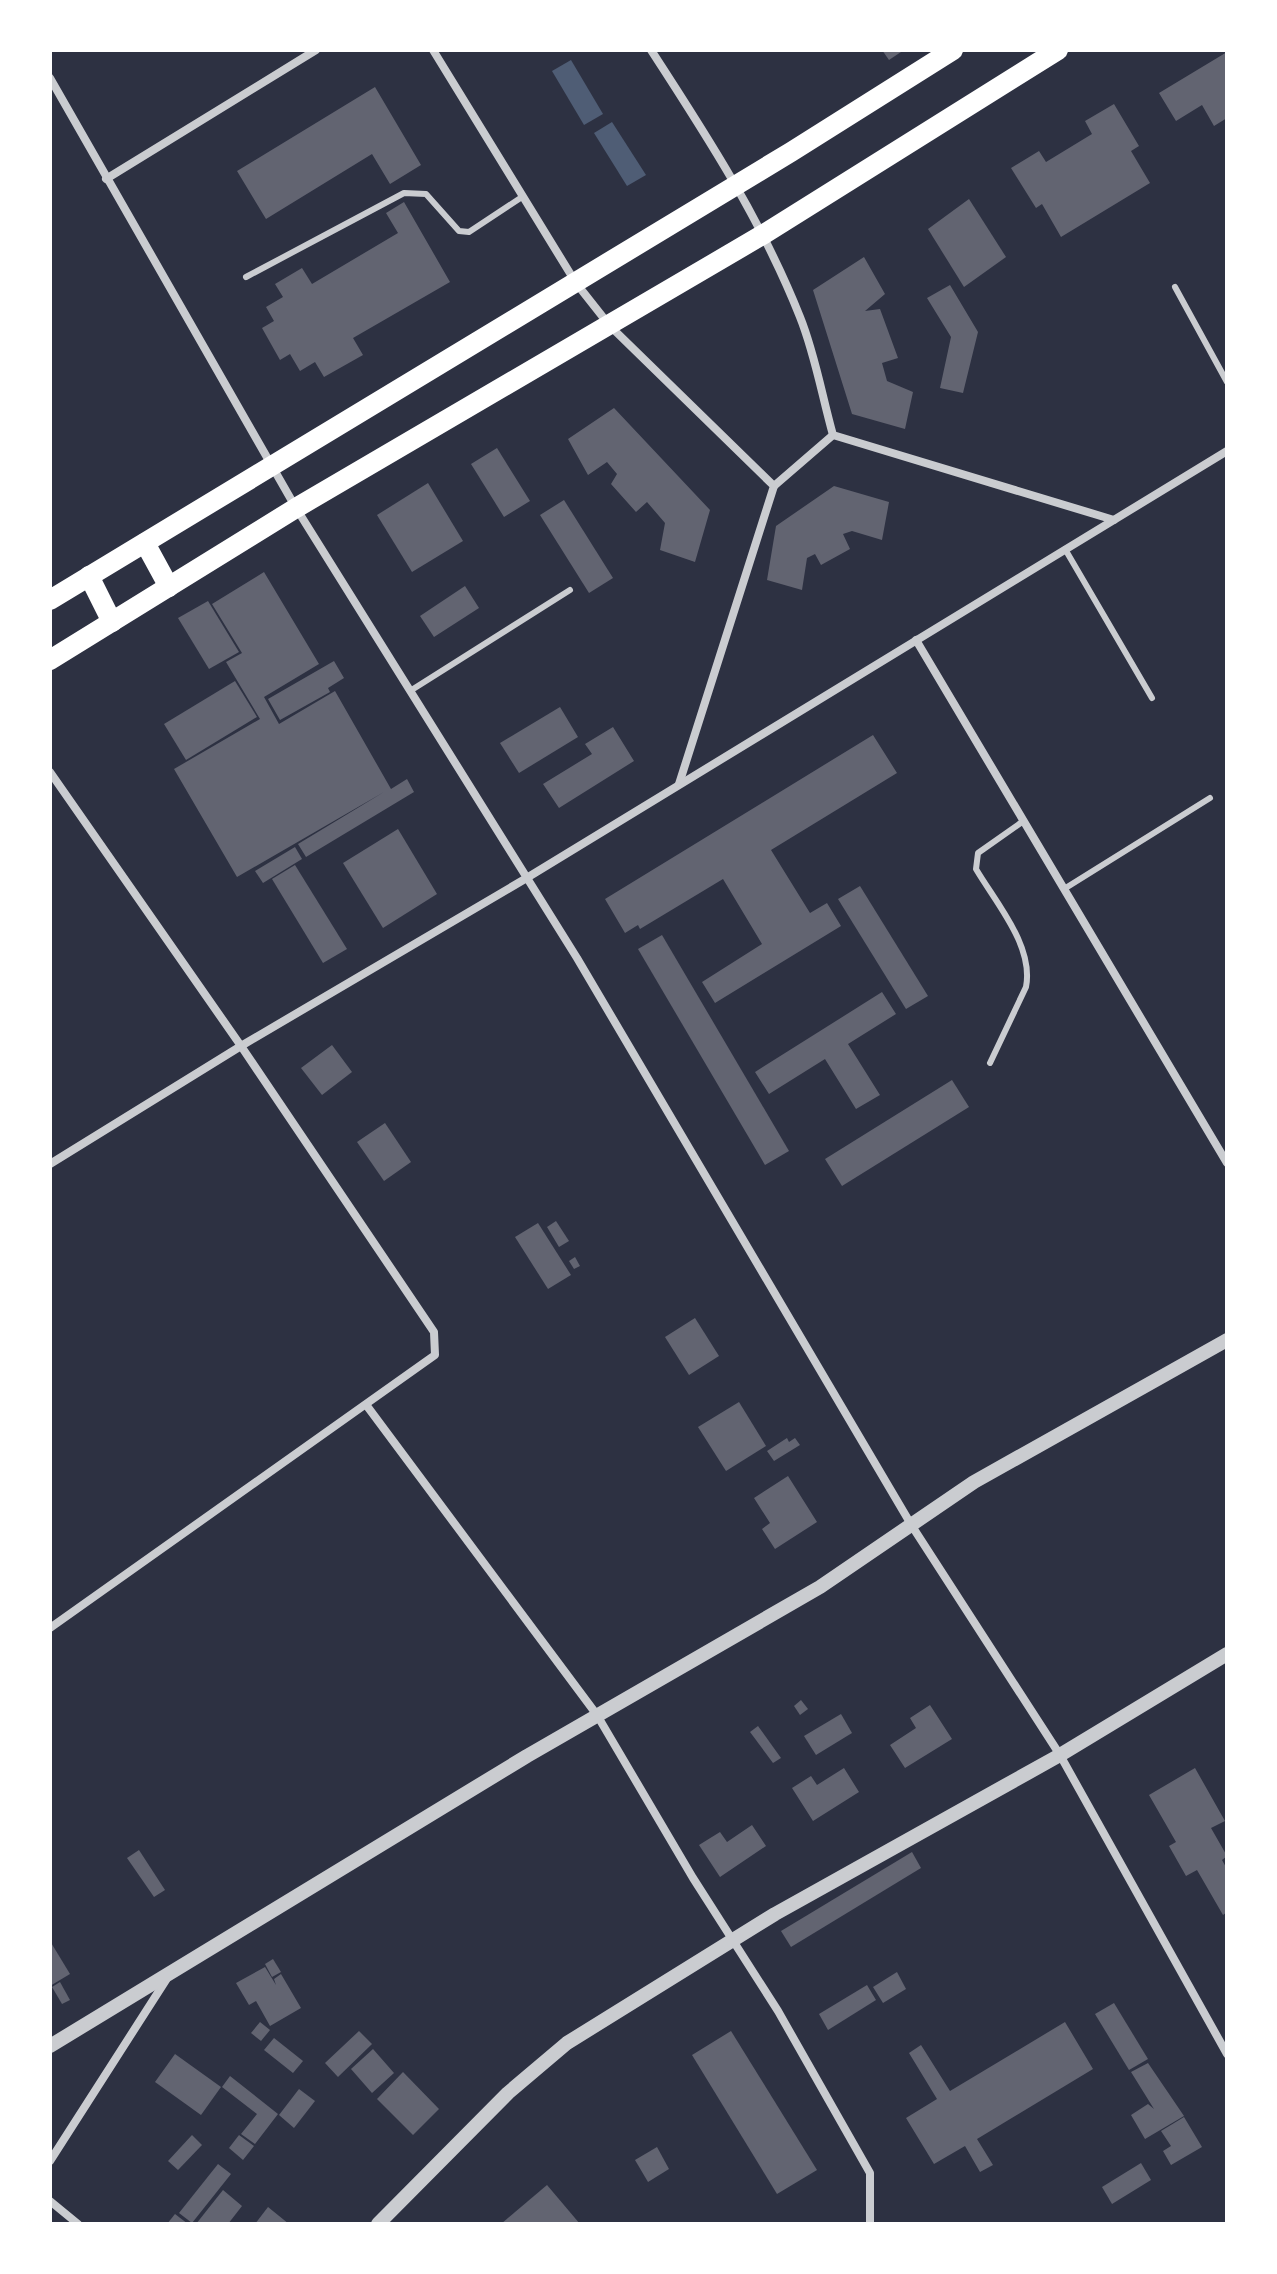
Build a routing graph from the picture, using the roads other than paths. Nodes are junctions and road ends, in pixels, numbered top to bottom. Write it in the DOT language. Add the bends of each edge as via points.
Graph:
graph roads {
  1 [pos="316,50"];
  2 [pos="433,50"];
  3 [pos="651,50"];
  4 [pos="953,50"];
  5 [pos="1058,50"];
  6 [pos="50,78"];
  7 [pos="106,179"];
  8 [pos="737,185"];
  9 [pos="522,197"];
  10 [pos="764,234"];
  11 [pos="246,277"];
  12 [pos="576,283"];
  13 [pos="1175,287"];
  14 [pos="610,326"];
  15 [pos="1227,382"];
  16 [pos="833,435"];
  17 [pos="1227,451"];
  18 [pos="271,465"];
  19 [pos="774,486"];
  20 [pos="296,508"];
  21 [pos="1114,520"];
  22 [pos="145,543"];
  23 [pos="1065,549"];
  24 [pos="89,576"];
  25 [pos="169,587"];
  26 [pos="570,590"];
  27 [pos="50,600"];
  28 [pos="112,622"];
  29 [pos="916,640"];
  30 [pos="50,660"];
  31 [pos="410,691"];
  32 [pos="1152,698"];
  33 [pos="50,772"];
  34 [pos="679,784"];
  35 [pos="1210,798"];
  36 [pos="1022,822"];
  37 [pos="525,879"];
  38 [pos="1064,889"];
  39 [pos="241,1046"];
  40 [pos="990,1063"];
  41 [pos="1227,1163"];
  42 [pos="50,1164"];
  43 [pos="1227,1340"];
  44 [pos="367,1406"];
  45 [pos="912,1526"];
  46 [pos="50,1628"];
  47 [pos="1227,1654"];
  48 [pos="597,1715"];
  49 [pos="1060,1755"];
  50 [pos="732,1941"];
  51 [pos="171,1973"];
  52 [pos="50,2046"];
  53 [pos="1227,2054"];
  54 [pos="50,2161"];
  55 [pos="50,2201"];
  56 [pos="78,2224"];
  57 [pos="378,2224"];
  58 [pos="870,2224"];
  1 -- 7 [label="street"];
  2 -- 9 [label="street"];
  3 -- 8 [label="street"];
  4 -- 8 [label="main road"];
  5 -- 10 [label="main road"];
  6 -- 7 [label="street"];
  7 -- 18 [label="street"];
  8 -- 10 [label="street"];
  8 -- 12 [label="main road"];
  9 -- 11 [label="lane" via="469,232 459,231 426,194 404,193"];
  9 -- 12 [label="street"];
  10 -- 14 [label="main road"];
  10 -- 16 [label="street" via="802,319"];
  12 -- 14 [label="street"];
  12 -- 18 [label="main road"];
  13 -- 15 [label="lane"];
  14 -- 19 [label="street"];
  14 -- 20 [label="main road"];
  16 -- 19 [label="street"];
  16 -- 21 [label="street"];
  17 -- 21 [label="street"];
  18 -- 20 [label="street"];
  18 -- 22 [label="main road"];
  19 -- 34 [label="street"];
  20 -- 25 [label="main road"];
  20 -- 31 [label="street"];
  21 -- 23 [label="street"];
  22 -- 24 [label="main road"];
  22 -- 25 [label="main road"];
  23 -- 29 [label="street"];
  23 -- 32 [label="lane"];
  24 -- 27 [label="main road"];
  24 -- 28 [label="main road"];
  25 -- 28 [label="main road"];
  26 -- 31 [label="lane"];
  28 -- 30 [label="main road"];
  29 -- 34 [label="street"];
  29 -- 36 [label="street"];
  31 -- 37 [label="street"];
  33 -- 39 [label="street"];
  34 -- 37 [label="street"];
  35 -- 38 [label="lane"];
  36 -- 38 [label="street"];
  36 -- 40 [label="lane" via="978,853 975,861 1023,950 1029,973"];
  37 -- 39 [label="street"];
  37 -- 45 [label="street" via="577,958"];
  38 -- 41 [label="street"];
  39 -- 42 [label="street"];
  39 -- 44 [label="street" via="434,1332 435,1355"];
  43 -- 45 [label="street" via="974,1482"];
  44 -- 46 [label="street"];
  44 -- 48 [label="street"];
  45 -- 48 [label="street" via="820,1587"];
  45 -- 49 [label="street"];
  47 -- 49 [label="street"];
  48 -- 50 [label="street"];
  48 -- 51 [label="street"];
  49 -- 50 [label="street"];
  49 -- 53 [label="street"];
  50 -- 57 [label="street" via="567,2043 508,2093"];
  50 -- 58 [label="street" via="870,2173"];
  51 -- 52 [label="street"];
  51 -- 54 [label="street"];
  55 -- 56 [label="street"];
}
